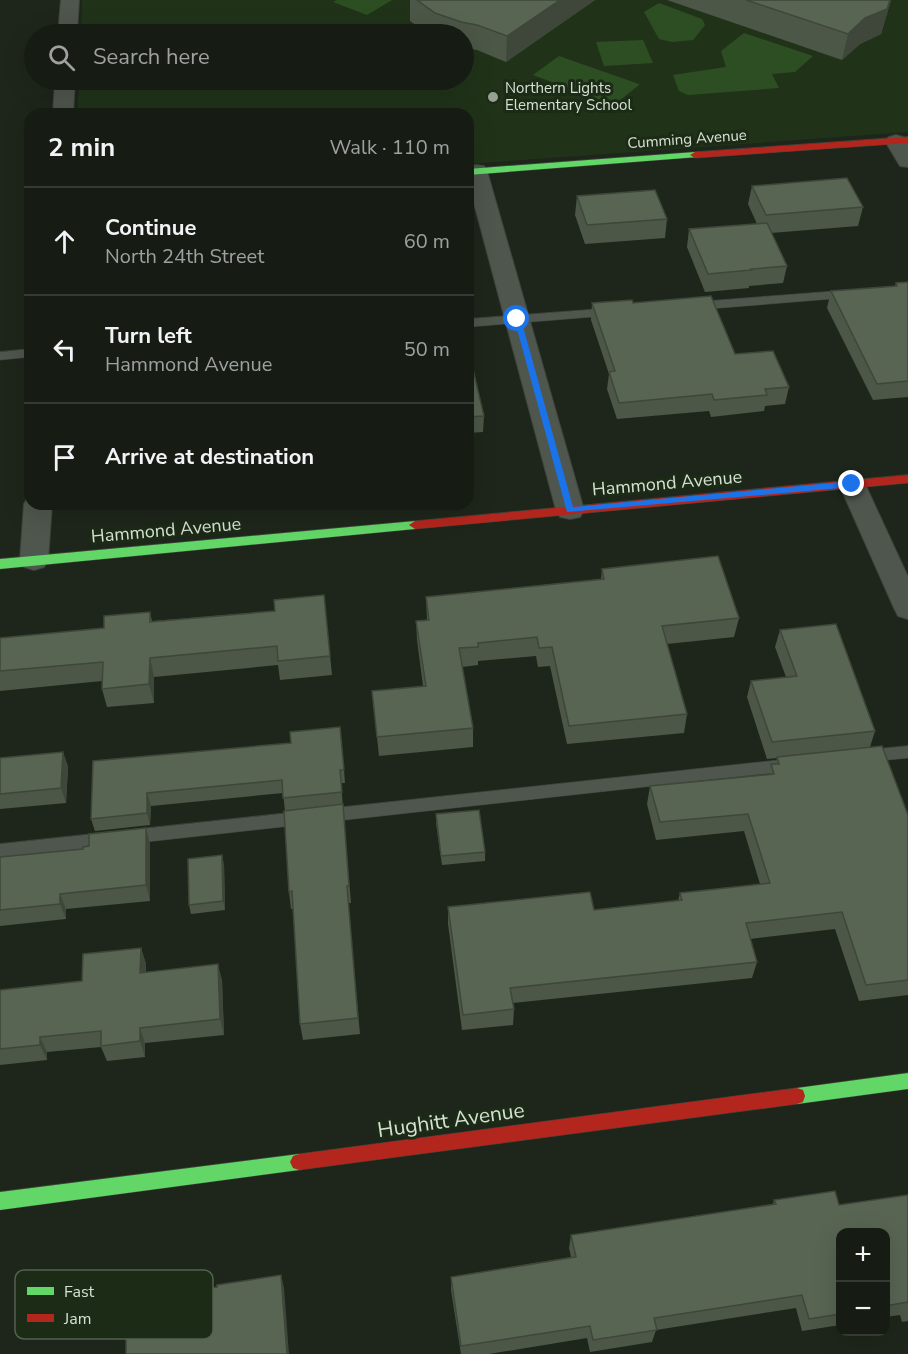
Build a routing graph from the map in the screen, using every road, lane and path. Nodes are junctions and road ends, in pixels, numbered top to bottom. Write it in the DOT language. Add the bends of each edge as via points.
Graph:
graph roads {
  1 [pos="70,0"];
  2 [pos="69,24"];
  3 [pos="64,90"];
  4 [pos="63,108"];
  5 [pos="902,141"];
  6 [pos="908,161"];
  7 [pos="474,171"];
  8 [pos="474,178"];
  9 [pos="861,293"];
  10 [pos="683,306"];
  11 [pos="624,311"];
  12 [pos="517,319"];
  13 [pos="474,323"];
  14 [pos="24,354"];
  15 [pos="0,356"];
  16 [pos="908,478"];
  17 [pos="852,484"];
  18 [pos="38,510"];
  19 [pos="570,510"];
  20 [pos="34,560"];
  21 [pos="0,564"];
  22 [pos="908,608"];
  23 [pos="908,752"];
  24 [pos="849,758"];
  25 [pos="802,763"];
  26 [pos="0,851"];
  27 [pos="908,1081"];
  28 [pos="0,1201"];
  1 -- 2 [label="street"];
  3 -- 4 [label="street"];
  5 -- 6 [label="street"];
  5 -- 7 [label="street, Cumming Avenue"];
  8 -- 12 [label="street"];
  9 -- 10 [label="lane"];
  11 -- 12 [label="lane"];
  12 -- 13 [label="lane"];
  12 -- 19 [label="street"];
  14 -- 15 [label="lane"];
  16 -- 17 [label="street, Hammond Avenue"];
  17 -- 19 [label="street, Hammond Avenue"];
  17 -- 22 [label="street"];
  18 -- 20 [label="street"];
  19 -- 20 [label="street, Hammond Avenue"];
  20 -- 21 [label="street, Hammond Avenue"];
  23 -- 24 [label="lane"];
  25 -- 26 [label="lane"];
  27 -- 28 [label="street, Hughitt Avenue"];
}
